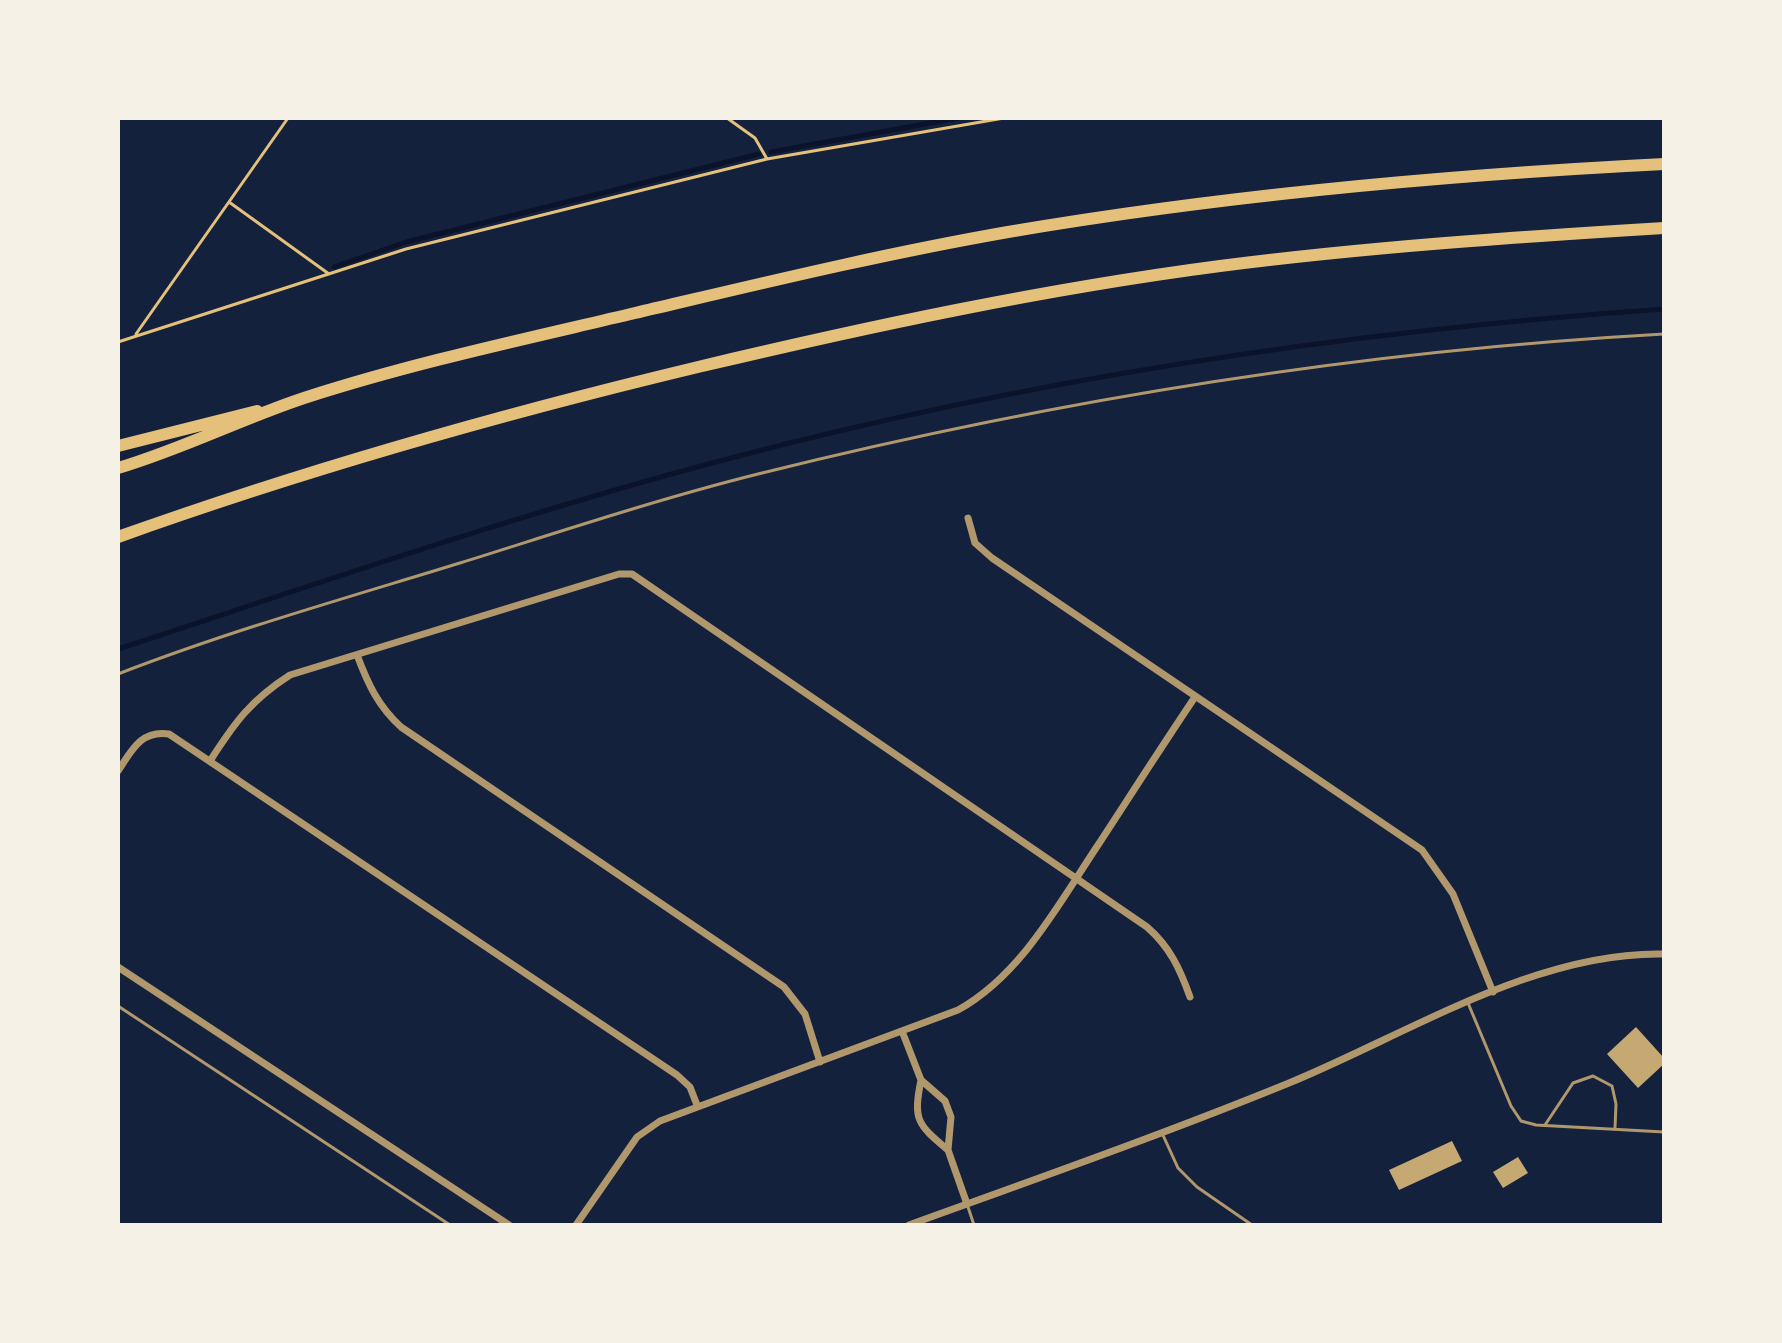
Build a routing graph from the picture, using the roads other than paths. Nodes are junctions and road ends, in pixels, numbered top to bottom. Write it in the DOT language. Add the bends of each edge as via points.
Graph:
graph roads {
  1 [pos="1664,164"];
  2 [pos="1664,228"];
  3 [pos="1664,334"];
  4 [pos="302,399"];
  5 [pos="118,446"];
  6 [pos="118,468"];
  7 [pos="968,518"];
  8 [pos="118,537"];
  9 [pos="357,655"];
  10 [pos="118,674"];
  11 [pos="1195,697"];
  12 [pos="210,761"];
  13 [pos="118,771"];
  14 [pos="1076,878"];
  15 [pos="1664,954"];
  16 [pos="118,967"];
  17 [pos="1493,992"];
  18 [pos="1190,997"];
  19 [pos="1468,1003"];
  20 [pos="118,1006"];
  21 [pos="902,1031"];
  22 [pos="820,1062"];
  23 [pos="921,1080"];
  24 [pos="697,1105"];
  25 [pos="1545,1125"];
  26 [pos="1615,1128"];
  27 [pos="1162,1132"];
  28 [pos="1664,1132"];
  29 [pos="948,1150"];
  30 [pos="967,1204"];
  31 [pos="450,1225"];
  32 [pos="509,1225"];
  33 [pos="576,1225"];
  34 [pos="909,1225"];
  35 [pos="974,1225"];
  36 [pos="1252,1225"];
  1 -- 4 [label="highway" via="1456,175 1209,202 1009,232 856,260 476,351"];
  2 -- 8 [label="highway" via="1467,240 1221,266 886,322 509,413"];
  3 -- 10 [label="lane" via="1566,339 1269,374 953,429 677,496"];
  4 -- 5 [label="highway"];
  4 -- 6 [label="highway"];
  7 -- 11 [label="street" via="975,543 992,558"];
  9 -- 12 [label="street" via="290,675 259,694"];
  9 -- 14 [label="street" via="632,574"];
  9 -- 22 [label="street" via="371,691 401,727 784,987 799,1001"];
  11 -- 14 [label="street"];
  11 -- 17 [label="street" via="1422,850 1453,894"];
  12 -- 13 [label="street" via="169,734 155,732 140,739"];
  12 -- 24 [label="street" via="677,1075 690,1087"];
  14 -- 18 [label="street" via="1161,939 1179,965"];
  14 -- 21 [label="street" via="997,983 958,1010"];
  15 -- 17 [label="street" via="1590,963 1525,978"];
  16 -- 32 [label="street"];
  17 -- 19 [label="street"];
  19 -- 25 [label="lane" via="1511,1106 1521,1121"];
  19 -- 27 [label="street" via="1290,1083"];
  20 -- 31 [label="lane"];
  21 -- 22 [label="street"];
  21 -- 23 [label="street"];
  22 -- 24 [label="street"];
  23 -- 29 [label="street" via="945,1101 951,1117"];
  23 -- 29 [label="street" via="915,1108 921,1126"];
  24 -- 33 [label="street" via="637,1137"];
  25 -- 26 [label="lane"];
  25 -- 26 [label="lane" via="1573,1083 1593,1076 1612,1086"];
  26 -- 28 [label="lane"];
  27 -- 30 [label="street"];
  27 -- 36 [label="lane" via="1178,1168"];
  29 -- 30 [label="street"];
  30 -- 34 [label="street"];
  30 -- 35 [label="lane"];
}
